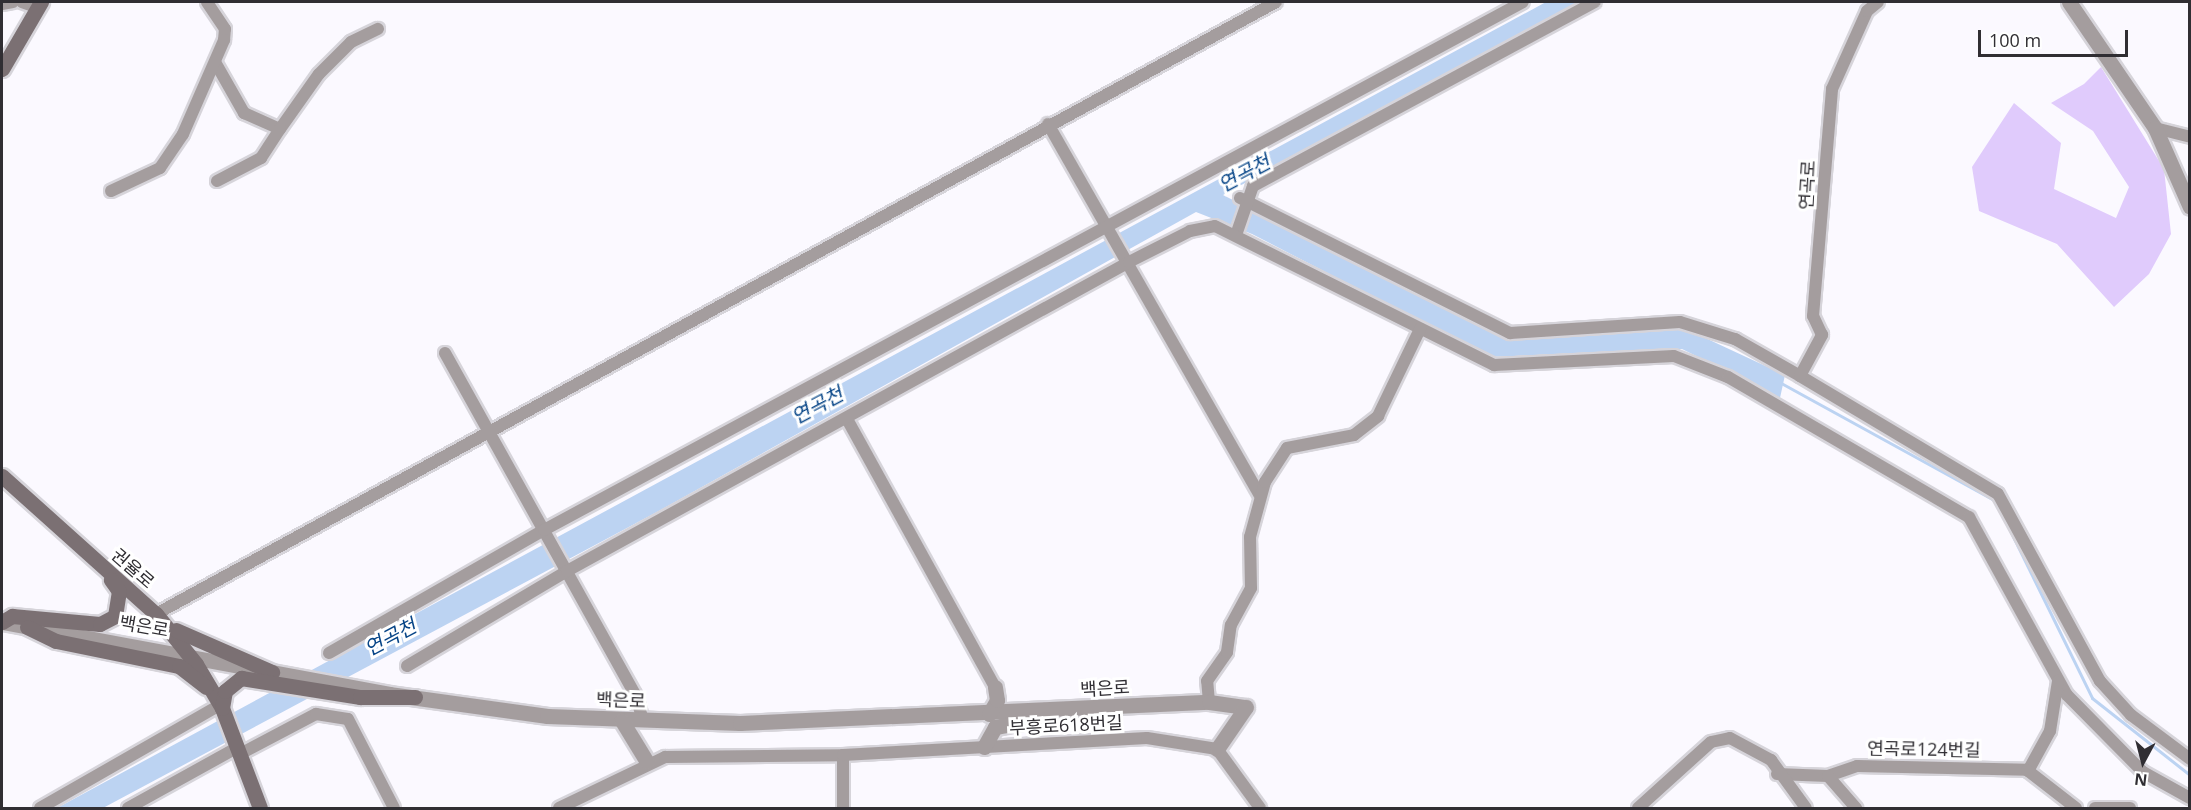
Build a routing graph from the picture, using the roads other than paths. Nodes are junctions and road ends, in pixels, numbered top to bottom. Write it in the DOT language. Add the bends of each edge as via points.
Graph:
graph roads {
  1 [pos="207,2"];
  2 [pos="1276,2"];
  3 [pos="1523,2"];
  4 [pos="1595,2"];
  5 [pos="1878,2"];
  6 [pos="2068,2"];
  7 [pos="33,3"];
  8 [pos="378,30"];
  9 [pos="214,62"];
  10 [pos="2,69"];
  11 [pos="1048,124"];
  12 [pos="2155,128"];
  13 [pos="280,129"];
  14 [pos="2190,137"];
  15 [pos="217,181"];
  16 [pos="111,190"];
  17 [pos="1244,200"];
  18 [pos="2190,207"];
  19 [pos="1106,225"];
  20 [pos="1236,235"];
  21 [pos="1129,262"];
  22 [pos="1420,329"];
  23 [pos="445,353"];
  24 [pos="1800,376"];
  25 [pos="847,419"];
  26 [pos="492,429"];
  27 [pos="2,476"];
  28 [pos="1259,494"];
  29 [pos="543,530"];
  30 [pos="64,534"];
  31 [pos="567,571"];
  32 [pos="158,613"];
  33 [pos="2,622"];
  34 [pos="27,627"];
  35 [pos="188,653"];
  36 [pos="329,653"];
  37 [pos="407,666"];
  38 [pos="277,676"];
  39 [pos="2058,681"];
  40 [pos="995,687"];
  41 [pos="415,697"];
  42 [pos="1209,702"];
  43 [pos="220,705"];
  44 [pos="1091,708"];
  45 [pos="985,714"];
  46 [pos="643,721"];
  47 [pos="622,722"];
  48 [pos="984,747"];
  49 [pos="1217,749"];
  50 [pos="239,750"];
  51 [pos="843,755"];
  52 [pos="2190,759"];
  53 [pos="647,762"];
  54 [pos="2028,771"];
  55 [pos="1777,774"];
  56 [pos="1828,776"];
  57 [pos="2190,798"];
  58 [pos="40,808"];
  59 [pos="128,808"];
  60 [pos="260,808"];
  61 [pos="394,808"];
  62 [pos="558,808"];
  63 [pos="843,808"];
  64 [pos="1260,808"];
  65 [pos="1638,808"];
  66 [pos="1806,808"];
  67 [pos="1856,808"];
  68 [pos="2076,808"];
  69 [pos="2095,808"];
  70 [pos="2130,808"];
  1 -- 9 [label="street" via="225,29"];
  2 -- 11 [label="street"];
  3 -- 19 [label="street"];
  4 -- 17 [label="street" via="1253,186"];
  5 -- 24 [label="street, 연곡로" via="1867,11 1832,89 1814,316 1822,335"];
  6 -- 12 [label="street"];
  7 -- 10 [label="main road"];
  8 -- 13 [label="street" via="351,42 319,74"];
  9 -- 13 [label="street" via="244,113"];
  9 -- 16 [label="street" via="183,134 159,168"];
  11 -- 19 [label="street"];
  11 -- 26 [label="street"];
  12 -- 14 [label="street"];
  12 -- 18 [label="street"];
  13 -- 15 [label="street" via="261,158"];
  17 -- 20 [label="street"];
  17 -- 24 [label="street" via="1510,333 1680,322 1736,339"];
  19 -- 21 [label="street"];
  19 -- 29 [label="street"];
  20 -- 21 [label="street" via="1215,226 1190,231"];
  20 -- 22 [label="street"];
  21 -- 25 [label="street"];
  21 -- 28 [label="street"];
  22 -- 28 [label="street" via="1378,416 1354,435 1287,448"];
  22 -- 39 [label="street" via="1494,365 1674,356 1728,377 1969,517"];
  23 -- 26 [label="street"];
  24 -- 52 [label="street" via="1998,494 2100,681 2131,715"];
  25 -- 31 [label="street"];
  25 -- 40 [label="street"];
  26 -- 29 [label="street"];
  26 -- 32 [label="street"];
  27 -- 30 [label="main road, 권율로"];
  28 -- 42 [label="street" via="1250,537 1251,588 1231,626 1227,652 1207,681"];
  29 -- 31 [label="street"];
  29 -- 36 [label="street"];
  30 -- 32 [label="main road, 권율로"];
  30 -- 33 [label="main road" via="114,582 120,599 115,616 100,624 12,616"];
  31 -- 37 [label="street"];
  31 -- 46 [label="street" via="635,694"];
  32 -- 35 [label="main road, 권율로"];
  32 -- 38 [label="main road" via="182,637"];
  33 -- 34 [label="street, 백은로"];
  34 -- 35 [label="street, 백은로"];
  34 -- 43 [label="main road" via="56,641 179,666"];
  35 -- 38 [label="street, 백은로"];
  35 -- 43 [label="main road, 권율로"];
  38 -- 41 [label="main road" via="361,693"];
  38 -- 43 [label="main road" via="232,682"];
  39 -- 54 [label="street" via="2050,731"];
  39 -- 57 [label="street" via="2108,742 2143,772"];
  40 -- 45 [label="street" via="996,700"];
  41 -- 47 [label="street, 백은로" via="518,714"];
  42 -- 44 [label="street, 백은로"];
  42 -- 49 [label="street, 백은로" via="1246,707"];
  43 -- 50 [label="main road, 권율로"];
  43 -- 58 [label="street"];
  44 -- 45 [label="street, 백은로"];
  44 -- 48 [label="street" via="995,727"];
  45 -- 46 [label="street, 백은로"];
  45 -- 48 [label="street"];
  46 -- 47 [label="street, 백은로"];
  47 -- 53 [label="street"];
  48 -- 49 [label="street, 부흥로618번길" via="1147,738"];
  48 -- 51 [label="street, 부흥로618번길"];
  49 -- 64 [label="street"];
  50 -- 59 [label="street"];
  50 -- 60 [label="main road"];
  50 -- 61 [label="street" via="316,714 348,719"];
  51 -- 53 [label="street, 부흥로618번길" via="701,754"];
  51 -- 63 [label="street"];
  53 -- 62 [label="street, 부흥로618번길"];
  54 -- 56 [label="street, 연곡로124번길" via="1857,765"];
  54 -- 68 [label="street"];
  55 -- 56 [label="street"];
  55 -- 65 [label="street" via="1771,760 1730,738 1711,742"];
  55 -- 66 [label="street"];
  56 -- 67 [label="street"];
  69 -- 70 [label="street"];
}
